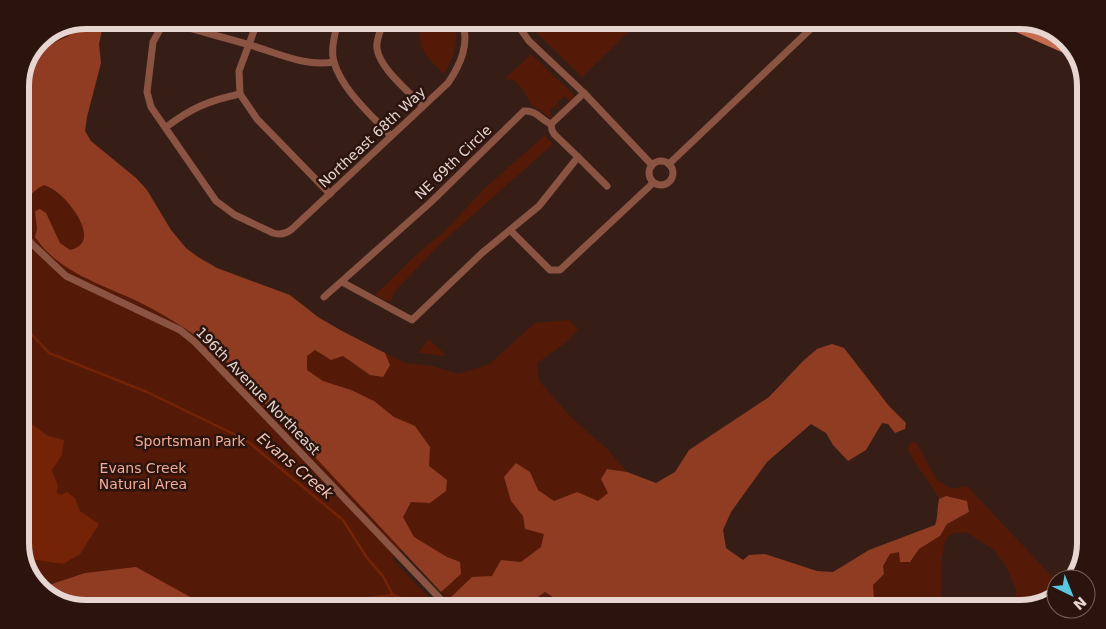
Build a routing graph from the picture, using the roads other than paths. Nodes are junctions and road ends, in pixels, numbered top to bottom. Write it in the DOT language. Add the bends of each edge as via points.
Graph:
graph roads {
  1 [pos="160,29"];
  2 [pos="193,29"];
  3 [pos="254,29"];
  4 [pos="336,29"];
  5 [pos="381,29"];
  6 [pos="465,29"];
  7 [pos="520,29"];
  8 [pos="811,29"];
  9 [pos="1021,29"];
  10 [pos="248,44"];
  11 [pos="1063,47"];
  12 [pos="334,62"];
  13 [pos="584,93"];
  14 [pos="240,94"];
  15 [pos="423,106"];
  16 [pos="552,124"];
  17 [pos="166,128"];
  18 [pos="391,136"];
  19 [pos="578,157"];
  20 [pos="652,164"];
  21 [pos="669,164"];
  22 [pos="653,183"];
  23 [pos="607,186"];
  24 [pos="330,194"];
  25 [pos="511,231"];
  26 [pos="29,241"];
  27 [pos="342,282"];
  28 [pos="324,297"];
  29 [pos="441,600"];
  1 -- 17 [label="street" via="154,42 147,92 151,107"];
  2 -- 10 [label="street"];
  3 -- 10 [label="street"];
  4 -- 12 [label="street"];
  5 -- 15 [label="street" via="376,44 383,65"];
  6 -- 15 [label="street, Northeast 68th Way" via="466,45 456,72"];
  7 -- 13 [label="street"];
  8 -- 21 [label="street"];
  9 -- 11 [label="street"];
  10 -- 12 [label="street" via="310,63"];
  10 -- 14 [label="street" via="239,71"];
  12 -- 18 [label="street" via="347,88"];
  13 -- 16 [label="street"];
  13 -- 20 [label="street"];
  14 -- 17 [label="street" via="204,103"];
  14 -- 24 [label="street" via="258,119"];
  15 -- 18 [label="street, Northeast 68th Way"];
  16 -- 19 [label="street, NE 69th Circle" via="554,134"];
  16 -- 27 [label="street, NE 69th Circle" via="530,110 524,111 431,202"];
  17 -- 24 [label="street, Northeast 68th Way" via="221,205 235,216 273,233 288,232"];
  18 -- 24 [label="street, Northeast 68th Way"];
  19 -- 23 [label="street, NE 69th Circle"];
  19 -- 25 [label="street" via="539,206"];
  20 -- 21 [label="street" via="660,161"];
  20 -- 22 [label="street" via="648,174"];
  21 -- 22 [label="street" via="673,170 671,180 663,186"];
  22 -- 25 [label="street" via="560,270 550,270"];
  25 -- 27 [label="street" via="482,253 412,320"];
  26 -- 29 [label="street, 196th Avenue Northeast" via="66,276 173,327 195,342"];
  27 -- 28 [label="street, NE 69th Circle"];
}
